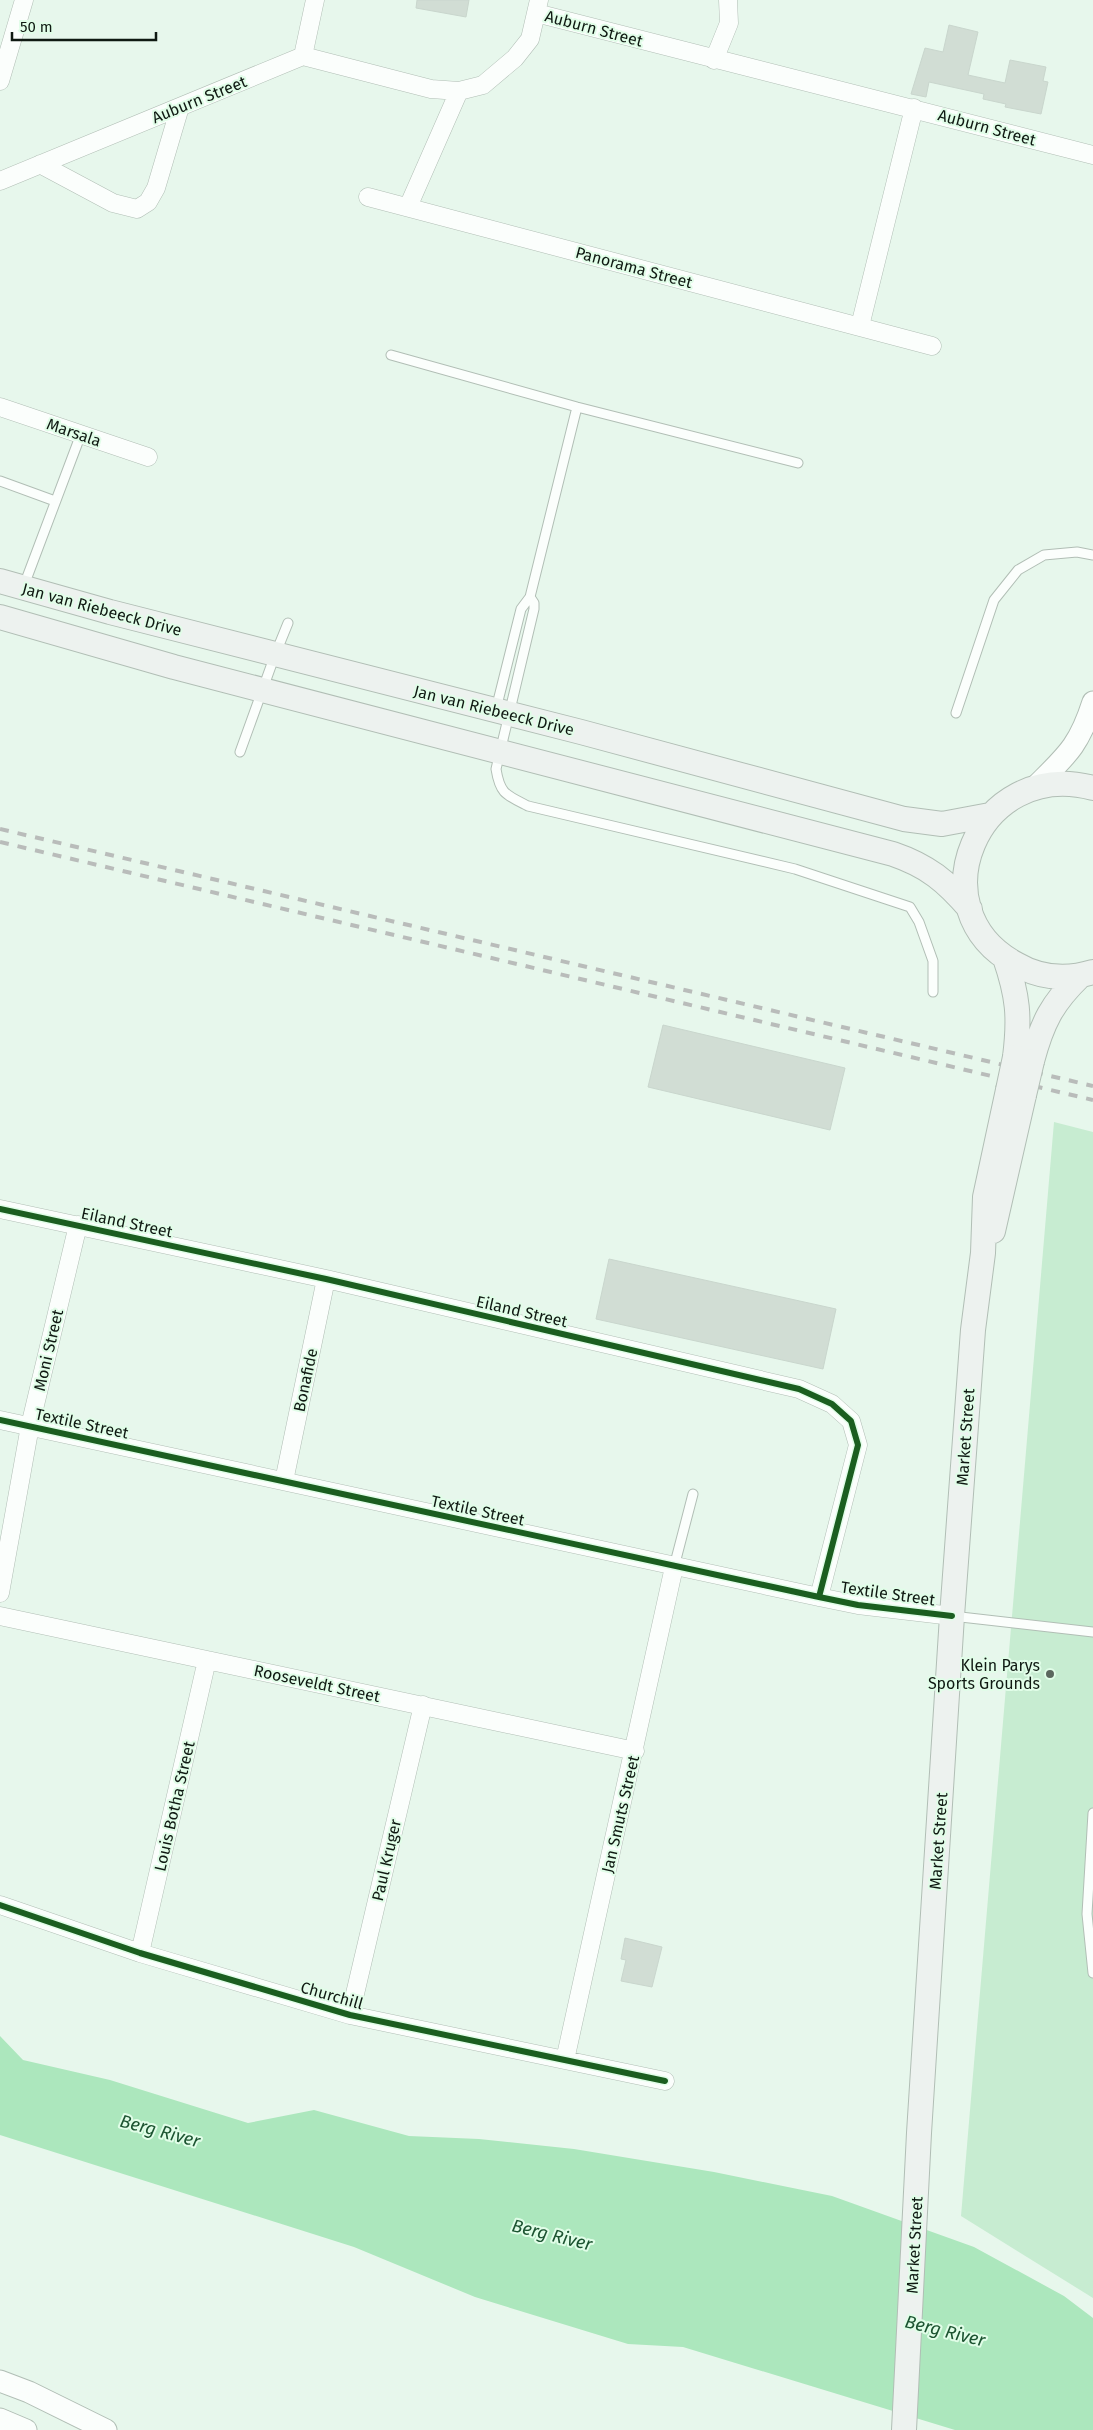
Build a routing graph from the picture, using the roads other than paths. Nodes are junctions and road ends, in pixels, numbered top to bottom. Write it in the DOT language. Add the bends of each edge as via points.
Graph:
graph roads {
  1 [pos="24,0"];
  2 [pos="315,0"];
  3 [pos="728,0"];
  4 [pos="538,7"];
  5 [pos="303,56"];
  6 [pos="714,60"];
  7 [pos="0,81"];
  8 [pos="460,91"];
  9 [pos="180,107"];
  10 [pos="914,108"];
  11 [pos="1093,154"];
  12 [pos="40,164"];
  13 [pos="0,181"];
  14 [pos="368,197"];
  15 [pos="408,207"];
  16 [pos="860,326"];
  17 [pos="932,346"];
  18 [pos="391,355"];
  19 [pos="0,407"];
  20 [pos="577,407"];
  21 [pos="81,434"];
  22 [pos="148,457"];
  23 [pos="798,463"];
  24 [pos="0,481"];
  25 [pos="55,501"];
  26 [pos="1093,555"];
  27 [pos="0,581"];
  28 [pos="23,588"];
  29 [pos="530,597"];
  30 [pos="0,617"];
  31 [pos="288,623"];
  32 [pos="274,655"];
  33 [pos="262,690"];
  34 [pos="1093,702"];
  35 [pos="956,712"];
  36 [pos="502,713"];
  37 [pos="240,752"];
  38 [pos="501,752"];
  39 [pos="1035,787"];
  40 [pos="1093,788"];
  41 [pos="990,815"];
  42 [pos="970,909"];
  43 [pos="1005,958"];
  44 [pos="1087,974"];
  45 [pos="933,992"];
  46 [pos="1023,1059"];
  47 [pos="0,1209"];
  48 [pos="78,1225"];
  49 [pos="326,1279"];
  50 [pos="0,1420"];
  51 [pos="30,1426"];
  52 [pos="284,1481"];
  53 [pos="693,1494"];
  54 [pos="674,1567"];
  55 [pos="0,1594"];
  56 [pos="819,1597"];
  57 [pos="0,1616"];
  58 [pos="952,1616"];
  59 [pos="1093,1632"];
  60 [pos="207,1660"];
  61 [pos="423,1705"];
  62 [pos="635,1751"];
  63 [pos="1093,1813"];
  64 [pos="0,1905"];
  65 [pos="140,1953"];
  66 [pos="1093,1973"];
  67 [pos="350,2015"];
  68 [pos="565,2060"];
  69 [pos="665,2082"];
  70 [pos="0,2380"];
  71 [pos="0,2419"];
  72 [pos="26,2430"];
  73 [pos="106,2430"];
  74 [pos="904,2430"];
  1 -- 7 [label="street"];
  2 -- 5 [label="street"];
  3 -- 6 [label="street" via="729,23"];
  4 -- 6 [label="street, Auburn Street"];
  4 -- 8 [label="street, Auburn Street" via="530,40 515,58 483,85"];
  5 -- 8 [label="street, Auburn Street" via="431,89"];
  5 -- 9 [label="street, Auburn Street"];
  6 -- 10 [label="street, Auburn Street"];
  8 -- 15 [label="street"];
  9 -- 12 [label="street, Auburn Street"];
  9 -- 12 [label="street" via="156,188 148,202 137,209 113,203"];
  10 -- 11 [label="street, Auburn Street"];
  10 -- 16 [label="street"];
  12 -- 13 [label="street, Auburn Street"];
  14 -- 15 [label="street, Panorama Street"];
  15 -- 16 [label="street, Panorama Street"];
  16 -- 17 [label="street, Panorama Street"];
  18 -- 20 [label="lane"];
  19 -- 21 [label="street, Marsala"];
  20 -- 23 [label="lane"];
  20 -- 29 [label="lane"];
  21 -- 22 [label="street, Marsala"];
  21 -- 25 [label="lane"];
  24 -- 25 [label="lane"];
  25 -- 28 [label="lane"];
  26 -- 35 [label="lane" via="1077,552 1044,555 1018,570 994,600"];
  27 -- 28 [label="main road, Jan van Riebeeck Drive"];
  28 -- 32 [label="main road, Jan van Riebeeck Drive"];
  29 -- 36 [label="lane" via="521,609"];
  29 -- 36 [label="lane" via="534,609 532,625"];
  30 -- 33 [label="main road"];
  31 -- 32 [label="lane"];
  32 -- 33 [label="lane"];
  32 -- 36 [label="main road, Jan van Riebeeck Drive"];
  33 -- 37 [label="lane"];
  33 -- 38 [label="main road"];
  34 -- 39 [label="street" via="1071,751"];
  36 -- 38 [label="lane"];
  36 -- 41 [label="main road, Jan van Riebeeck Drive" via="904,819 942,824"];
  38 -- 42 [label="main road" via="911,860 949,885"];
  38 -- 45 [label="lane" via="496,769 499,787 528,806 795,869 910,907 933,960"];
  39 -- 40 [label="main road" via="1063,783"];
  39 -- 41 [label="main road" via="1010,798"];
  41 -- 42 [label="main road" via="976,836 968,859 965,884"];
  42 -- 43 [label="main road" via="984,936"];
  43 -- 44 [label="main road" via="1028,971 1054,977"];
  43 -- 46 [label="main road, Market Street" via="1019,1010"];
  44 -- 46 [label="main road, Market Street" via="1052,1008"];
  46 -- 58 [label="main road, Market Street, bridge" via="1016,1092 991,1159 985,1197"];
  47 -- 48 [label="street, Eiland Street"];
  48 -- 49 [label="street, Eiland Street"];
  48 -- 51 [label="street, Moni Street"];
  49 -- 52 [label="street, Bonafide"];
  49 -- 56 [label="street, Eiland Street" via="799,1389 832,1404 851,1421 858,1446"];
  50 -- 51 [label="street, Textile Street"];
  51 -- 52 [label="street, Textile Street"];
  51 -- 55 [label="street, Moni Street"];
  52 -- 54 [label="street, Textile Street"];
  53 -- 54 [label="lane"];
  54 -- 56 [label="street, Textile Street"];
  54 -- 62 [label="street, Jan Smuts Street"];
  56 -- 58 [label="street, Textile Street"];
  57 -- 60 [label="street, Rooseveldt Street"];
  58 -- 59 [label="lane"];
  58 -- 74 [label="main road, Market Street"];
  60 -- 61 [label="street, Rooseveldt Street"];
  60 -- 65 [label="street, Louis Botha Street"];
  61 -- 62 [label="street, Rooseveldt Street"];
  61 -- 67 [label="street, Paul Kruger"];
  62 -- 68 [label="street, Jan Smuts Street"];
  63 -- 66 [label="lane" via="1087,1914"];
  64 -- 65 [label="street, Churchill"];
  65 -- 67 [label="street, Churchill"];
  67 -- 68 [label="street, Churchill"];
  68 -- 69 [label="street, Churchill"];
  70 -- 73 [label="street"];
  71 -- 72 [label="street"];
}
